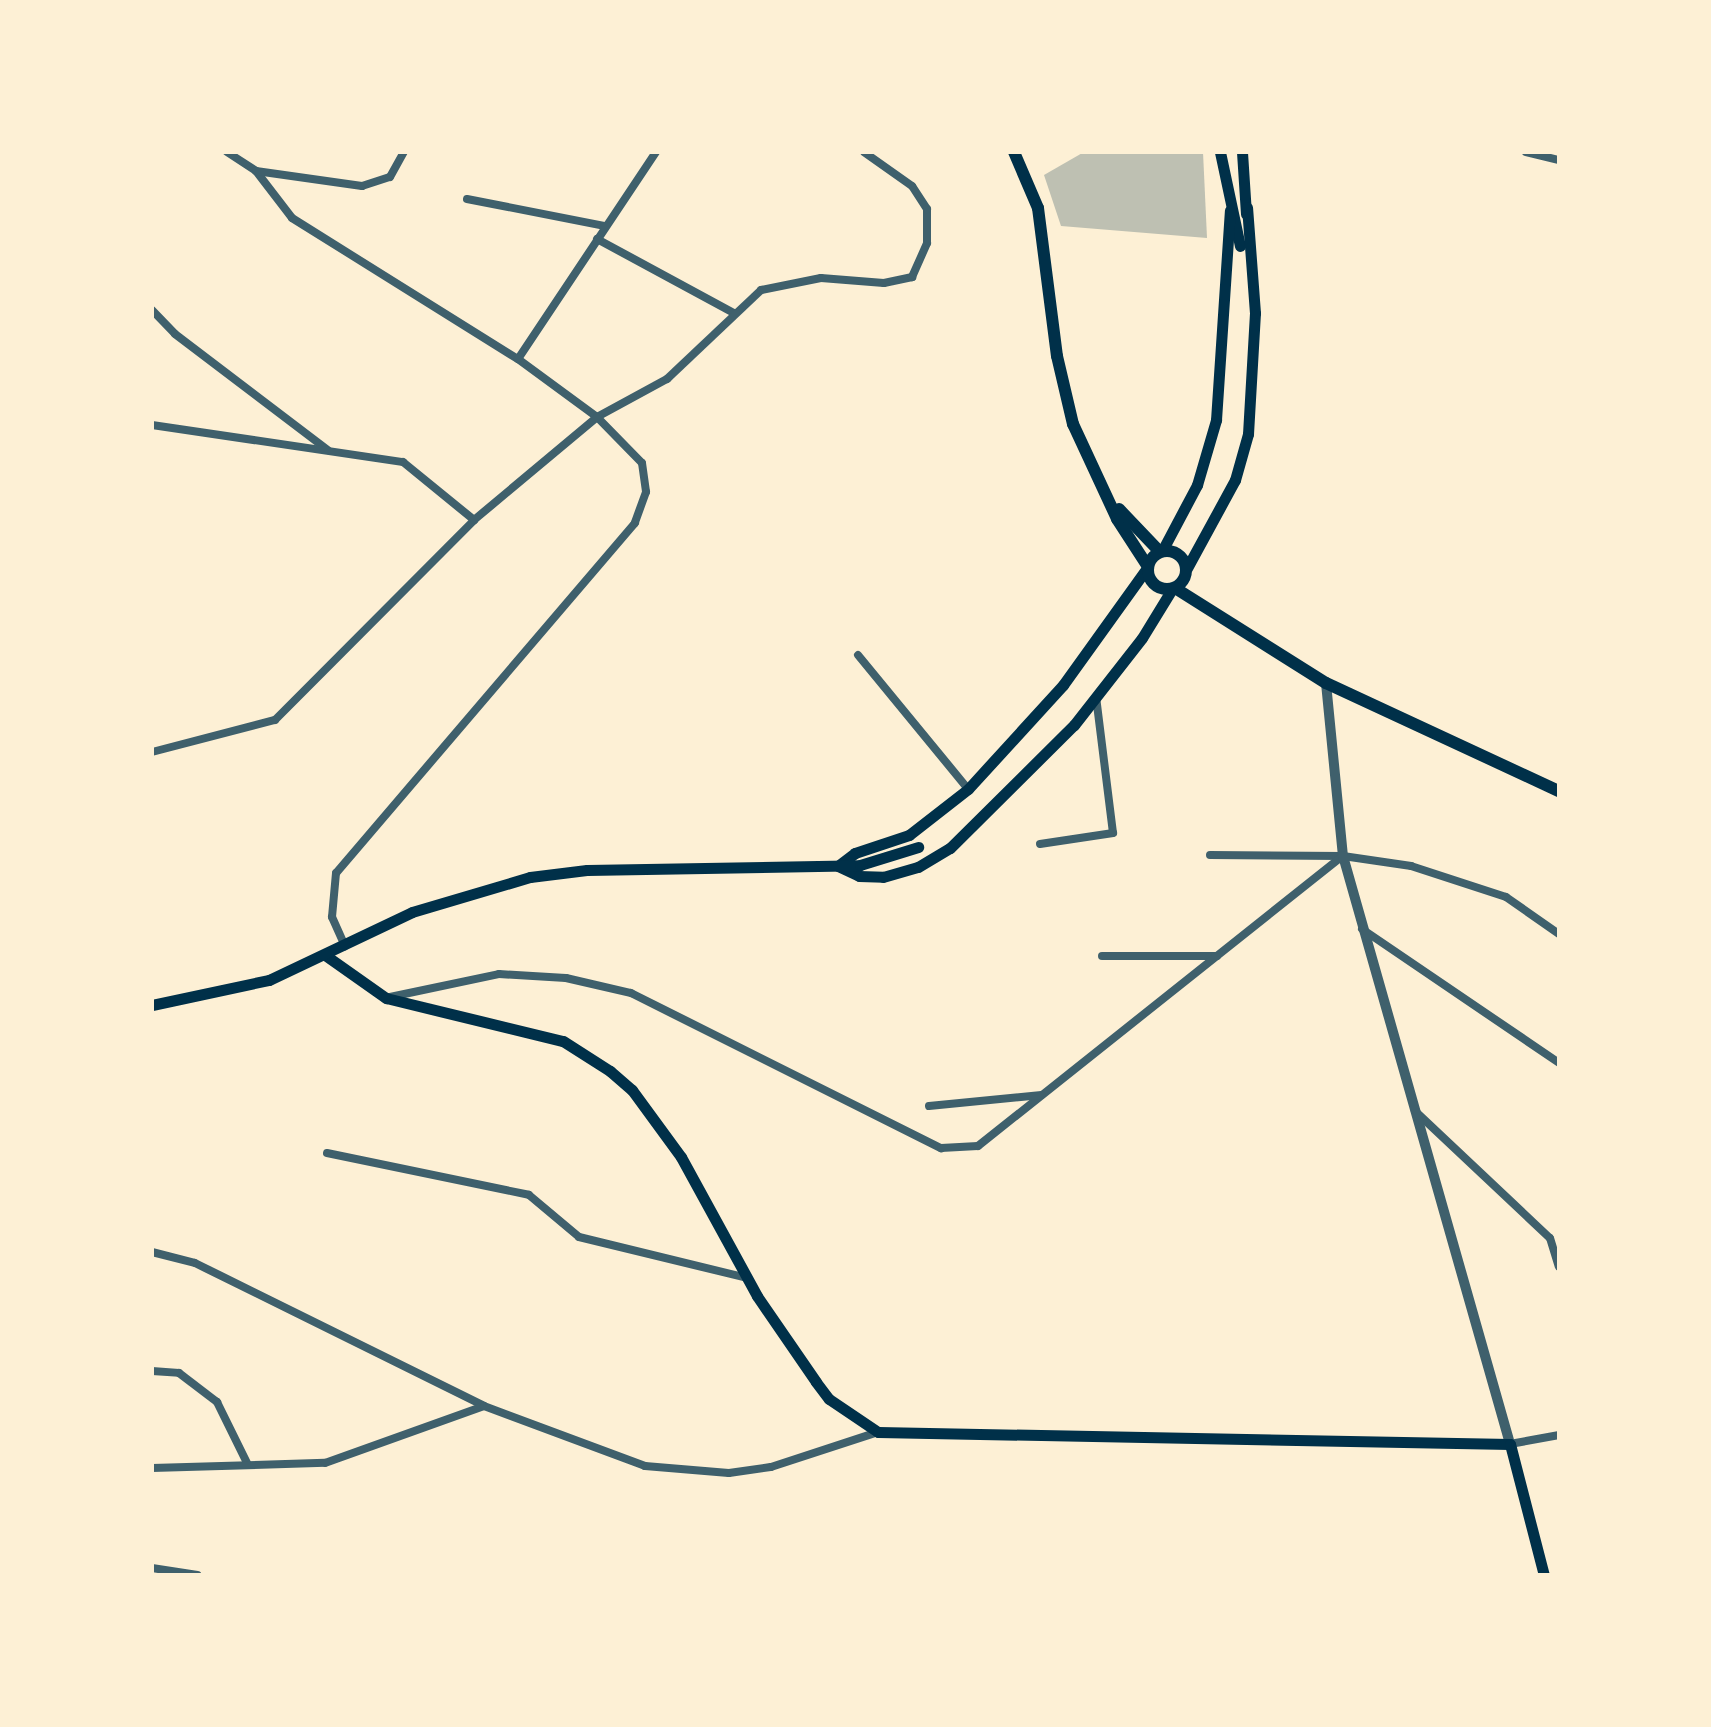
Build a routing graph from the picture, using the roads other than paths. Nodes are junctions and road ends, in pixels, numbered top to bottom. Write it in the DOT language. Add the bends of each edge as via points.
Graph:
graph roads {
  1 [pos="227,152"];
  2 [pos="404,152"];
  3 [pos="656,152"];
  4 [pos="864,152"];
  5 [pos="1014,152"];
  6 [pos="1220,152"];
  7 [pos="1242,152"];
  8 [pos="1526,152"];
  9 [pos="1559,160"];
  10 [pos="256,171"];
  11 [pos="467,199"];
  12 [pos="1247,207"];
  13 [pos="1230,210"];
  14 [pos="605,226"];
  15 [pos="597,239"];
  16 [pos="152,310"];
  17 [pos="734,313"];
  18 [pos="518,359"];
  19 [pos="597,417"];
  20 [pos="152,425"];
  21 [pos="328,451"];
  22 [pos="1109,497"];
  23 [pos="474,520"];
  24 [pos="1161,552"];
  25 [pos="1148,568"];
  26 [pos="1186,572"];
  27 [pos="1174,588"];
  28 [pos="1205,607"];
  29 [pos="858,655"];
  30 [pos="1326,683"];
  31 [pos="1096,697"];
  32 [pos="152,752"];
  33 [pos="968,789"];
  34 [pos="1559,791"];
  35 [pos="1040,844"];
  36 [pos="918,847"];
  37 [pos="1210,855"];
  38 [pos="1343,856"];
  39 [pos="838,866"];
  40 [pos="1362,928"];
  41 [pos="1559,934"];
  42 [pos="345,946"];
  43 [pos="325,955"];
  44 [pos="1102,956"];
  45 [pos="1217,956"];
  46 [pos="386,998"];
  47 [pos="152,1005"];
  48 [pos="1559,1063"];
  49 [pos="1042,1095"];
  50 [pos="929,1106"];
  51 [pos="1414,1110"];
  52 [pos="327,1153"];
  53 [pos="1554,1238"];
  54 [pos="152,1252"];
  55 [pos="1559,1267"];
  56 [pos="747,1278"];
  57 [pos="152,1371"];
  58 [pos="484,1406"];
  59 [pos="878,1432"];
  60 [pos="1559,1435"];
  61 [pos="1510,1444"];
  62 [pos="248,1465"];
  63 [pos="152,1468"];
  64 [pos="152,1568"];
  65 [pos="197,1575"];
  66 [pos="1544,1575"];
  1 -- 10 [label="street"];
  2 -- 10 [label="street" via="390,177 362,186"];
  3 -- 14 [label="street"];
  4 -- 17 [label="street" via="912,186 927,209 927,243 912,277 884,283 821,278 761,290"];
  5 -- 22 [label="main road" via="1038,208 1067,403"];
  6 -- 13 [label="main road"];
  7 -- 12 [label="main road"];
  8 -- 9 [label="street"];
  10 -- 18 [label="street" via="292,218"];
  11 -- 14 [label="street"];
  12 -- 13 [label="main road" via="1240,246"];
  12 -- 26 [label="main road" via="1255,313 1248,434 1235,480"];
  13 -- 24 [label="main road" via="1214,431 1197,485"];
  14 -- 15 [label="street"];
  15 -- 17 [label="street"];
  15 -- 18 [label="street"];
  16 -- 21 [label="street" via="175,334"];
  17 -- 19 [label="street" via="667,379"];
  18 -- 19 [label="street"];
  19 -- 23 [label="street"];
  19 -- 42 [label="street" via="642,463 646,492 635,523 336,873 332,917"];
  20 -- 21 [label="street"];
  21 -- 23 [label="street" via="403,462"];
  22 -- 24 [label="main road"];
  22 -- 25 [label="main road"];
  23 -- 32 [label="street" via="275,720"];
  24 -- 25 [label="main road"];
  24 -- 26 [label="main road" via="1177,553"];
  25 -- 27 [label="main road" via="1156,586"];
  25 -- 33 [label="main road" via="1063,685"];
  26 -- 27 [label="main road"];
  26 -- 28 [label="main road"];
  27 -- 28 [label="main road"];
  27 -- 31 [label="main road"];
  28 -- 30 [label="main road"];
  29 -- 33 [label="street"];
  30 -- 34 [label="main road"];
  30 -- 38 [label="street"];
  31 -- 35 [label="street" via="1113,833"];
  31 -- 39 [label="main road" via="1013,790 934,859 883,877 859,876"];
  33 -- 39 [label="main road" via="917,830 855,853"];
  36 -- 39 [label="main road" via="887,861"];
  37 -- 38 [label="street"];
  38 -- 40 [label="street"];
  38 -- 41 [label="street" via="1411,866 1506,897"];
  38 -- 45 [label="street"];
  39 -- 42 [label="main road" via="587,870 530,877 412,912"];
  40 -- 48 [label="street"];
  40 -- 51 [label="street"];
  42 -- 43 [label="main road"];
  43 -- 46 [label="main road"];
  43 -- 47 [label="main road" via="269,980"];
  44 -- 45 [label="street"];
  45 -- 49 [label="street"];
  46 -- 49 [label="street" via="499,974 566,978 631,993 941,1148 978,1146"];
  46 -- 56 [label="main road" via="563,1041 610,1071 632,1090 681,1157"];
  49 -- 50 [label="street"];
  51 -- 53 [label="street"];
  51 -- 61 [label="street"];
  52 -- 56 [label="street" via="529,1195 579,1237"];
  53 -- 55 [label="street"];
  54 -- 58 [label="street" via="195,1263"];
  56 -- 59 [label="main road" via="829,1399"];
  57 -- 62 [label="street" via="179,1373 217,1402"];
  58 -- 59 [label="street" via="645,1466 729,1473 771,1467"];
  58 -- 62 [label="street" via="325,1463"];
  59 -- 61 [label="main road"];
  60 -- 61 [label="street"];
  61 -- 66 [label="main road"];
  62 -- 63 [label="street"];
  64 -- 65 [label="street"];
}
